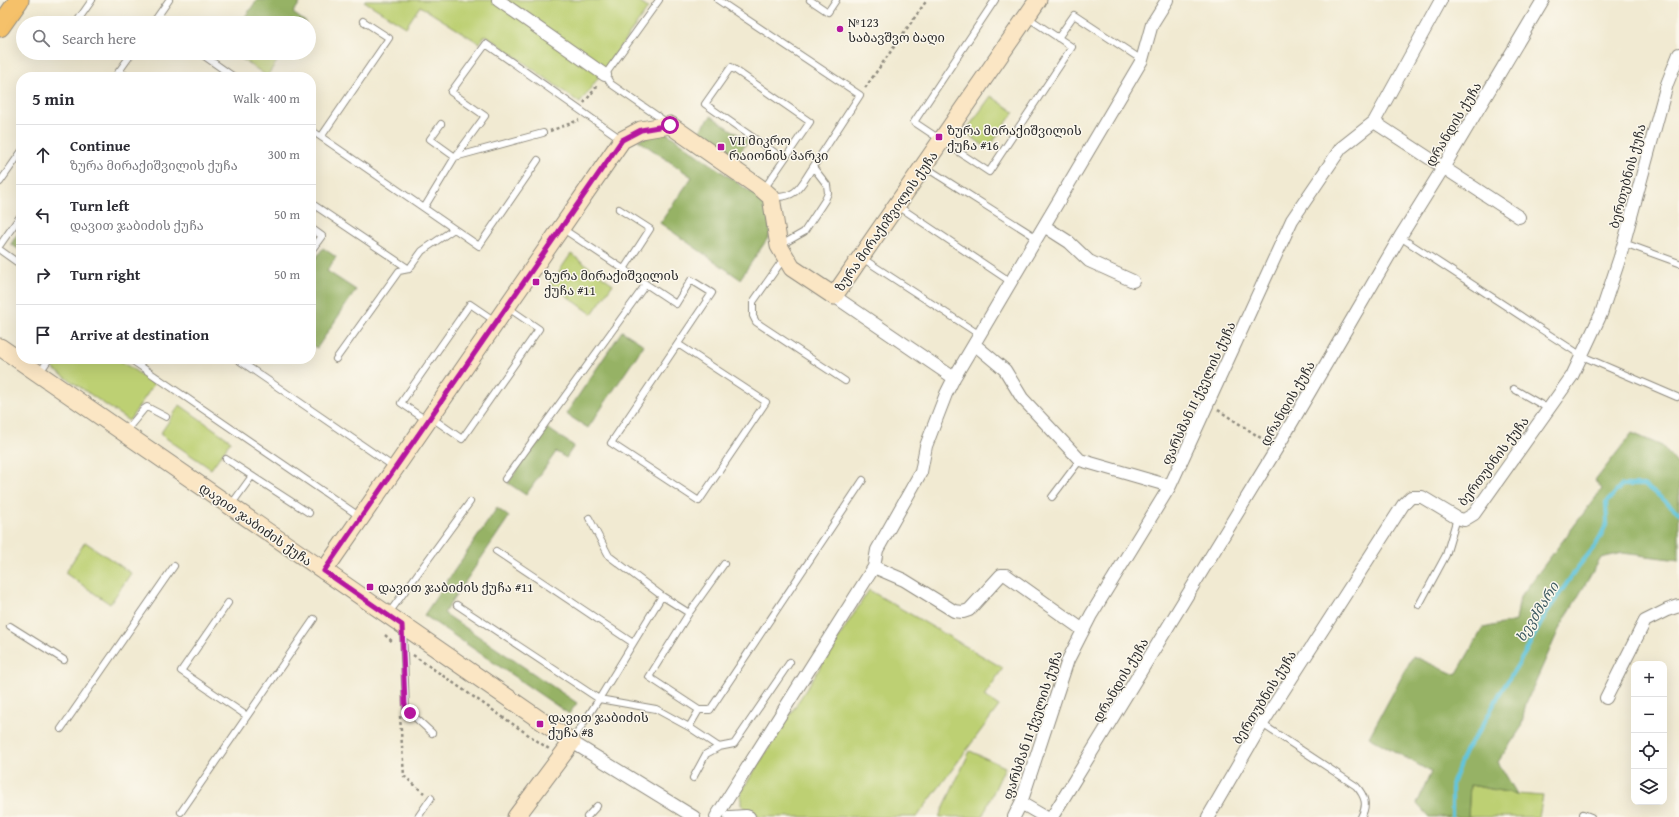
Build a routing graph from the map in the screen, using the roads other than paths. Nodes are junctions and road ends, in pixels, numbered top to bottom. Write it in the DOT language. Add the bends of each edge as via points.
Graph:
graph roads {
  1 [pos="18,0"];
  2 [pos="92,0"];
  3 [pos="169,0"];
  4 [pos="498,0"];
  5 [pos="659,0"];
  6 [pos="718,0"];
  7 [pos="810,0"];
  8 [pos="836,0"];
  9 [pos="995,0"];
  10 [pos="1038,0"];
  11 [pos="1167,0"];
  12 [pos="1441,0"];
  13 [pos="1543,0"];
  14 [pos="81,16"];
  15 [pos="158,16"];
  16 [pos="1027,17"];
  17 [pos="363,20"];
  18 [pos="0,27"];
  19 [pos="1058,38"];
  20 [pos="1679,54"];
  21 [pos="127,60"];
  22 [pos="210,60"];
  23 [pos="1142,60"];
  24 [pos="119,71"];
  25 [pos="227,72"];
  26 [pos="605,75"];
  27 [pos="1374,122"];
  28 [pos="441,124"];
  29 [pos="670,125"];
  30 [pos="544,133"];
  31 [pos="316,134"];
  32 [pos="321,137"];
  33 [pos="622,140"];
  34 [pos="942,140"];
  35 [pos="455,157"];
  36 [pos="16,159"];
  37 [pos="784,159"];
  38 [pos="538,160"];
  39 [pos="924,166"];
  40 [pos="813,168"];
  41 [pos="1443,168"];
  42 [pos="0,182"];
  43 [pos="767,193"];
  44 [pos="897,205"];
  45 [pos="316,206"];
  46 [pos="424,208"];
  47 [pos="619,209"];
  48 [pos="1519,217"];
  49 [pos="16,222"];
  50 [pos="1044,226"];
  51 [pos="562,228"];
  52 [pos="454,229"];
  53 [pos="316,232"];
  54 [pos="1400,237"];
  55 [pos="1037,238"];
  56 [pos="1624,242"];
  57 [pos="316,244"];
  58 [pos="0,245"];
  59 [pos="0,250"];
  60 [pos="782,252"];
  61 [pos="861,257"];
  62 [pos="16,261"];
  63 [pos="1679,263"];
  64 [pos="409,269"];
  65 [pos="624,269"];
  66 [pos="1011,282"];
  67 [pos="1133,282"];
  68 [pos="646,284"];
  69 [pos="834,296"];
  70 [pos="507,306"];
  71 [pos="496,322"];
  72 [pos="977,339"];
  73 [pos="678,344"];
  74 [pos="0,347"];
  75 [pos="1582,356"];
  76 [pos="16,358"];
  77 [pos="336,359"];
  78 [pos="25,364"];
  79 [pos="46,364"];
  80 [pos="137,364"];
  81 [pos="244,364"];
  82 [pos="39,374"];
  83 [pos="954,378"];
  84 [pos="845,381"];
  85 [pos="1514,388"];
  86 [pos="1677,397"];
  87 [pos="1549,409"];
  88 [pos="166,417"];
  89 [pos="429,419"];
  90 [pos="124,434"];
  91 [pos="226,459"];
  92 [pos="1080,460"];
  93 [pos="395,468"];
  94 [pos="252,476"];
  95 [pos="505,479"];
  96 [pos="863,480"];
  97 [pos="1170,486"];
  98 [pos="1052,498"];
  99 [pos="470,502"];
  100 [pos="230,506"];
  101 [pos="309,513"];
  102 [pos="361,517"];
  103 [pos="589,518"];
  104 [pos="1457,518"];
  105 [pos="496,552"];
  106 [pos="724,564"];
  107 [pos="174,566"];
  108 [pos="874,567"];
  109 [pos="324,571"];
  110 [pos="662,596"];
  111 [pos="228,603"];
  112 [pos="457,605"];
  113 [pos="1419,605"];
  114 [pos="1679,606"];
  115 [pos="689,613"];
  116 [pos="388,615"];
  117 [pos="314,619"];
  118 [pos="402,625"];
  119 [pos="10,626"];
  120 [pos="1083,630"];
  121 [pos="633,642"];
  122 [pos="64,660"];
  123 [pos="790,662"];
  124 [pos="1606,698"];
  125 [pos="599,699"];
  126 [pos="699,710"];
  127 [pos="247,716"];
  128 [pos="1262,724"];
  129 [pos="690,727"];
  130 [pos="61,729"];
  131 [pos="432,733"];
  132 [pos="572,742"];
  133 [pos="719,748"];
  134 [pos="693,778"];
  135 [pos="431,798"];
  136 [pos="1021,803"];
  137 [pos="597,806"];
  138 [pos="181,812"];
  139 [pos="1583,814"];
  140 [pos="518,816"];
  141 [pos="418,817"];
  142 [pos="587,817"];
  143 [pos="694,817"];
  144 [pos="716,817"];
  145 [pos="730,817"];
  146 [pos="749,817"];
  147 [pos="1014,817"];
  148 [pos="1045,817"];
  149 [pos="1052,817"];
  150 [pos="1208,817"];
  151 [pos="1361,817"];
  152 [pos="1591,817"];
  1 -- 18 [label="main road"];
  2 -- 14 [label="lane"];
  3 -- 15 [label="lane"];
  4 -- 26 [label="street"];
  5 -- 26 [label="lane"];
  6 -- 40 [label="lane" via="860,96"];
  7 -- 8 [label="lane" via="828,12"];
  9 -- 34 [label="lane" via="914,122"];
  10 -- 16 [label="street, ზურა მირაქიშვილის ქუჩა"];
  11 -- 23 [label="street" via="1152,24"];
  12 -- 27 [label="street, ფარსმან II ქველის ქუჩა"];
  13 -- 41 [label="street, დრანდის ქუჩა"];
  16 -- 19 [label="lane"];
  16 -- 34 [label="street, ზურა მირაქიშვილის ქუჩა"];
  17 -- 32 [label="lane" via="389,38"];
  19 -- 23 [label="lane" via="1074,14"];
  19 -- 34 [label="lane" via="1072,47 989,172"];
  20 -- 56 [label="street, ბერთუბნის ქუჩა" via="1667,84"];
  21 -- 24 [label="lane"];
  22 -- 25 [label="lane"];
  23 -- 50 [label="street"];
  26 -- 29 [label="lane" via="611,84"];
  27 -- 41 [label="street"];
  27 -- 97 [label="street, ფარსმან II ქველის ქუჩა" via="1341,148 1292,220"];
  28 -- 35 [label="lane" via="430,139"];
  29 -- 33 [label="street" via="641,130"];
  29 -- 43 [label="street"];
  30 -- 35 [label="lane"];
  31 -- 32 [label="lane"];
  32 -- 46 [label="lane"];
  33 -- 35 [label="lane" via="486,44 451,92 485,116"];
  33 -- 51 [label="street"];
  34 -- 39 [label="street, ზურა მირაქიშვილის ქუჩა"];
  35 -- 46 [label="lane"];
  36 -- 42 [label="lane"];
  37 -- 37 [label="lane" via="810,122 731,67 705,104"];
  37 -- 43 [label="lane"];
  38 -- 52 [label="lane" via="479,246"];
  39 -- 44 [label="street, ზურა მირაქიშვილის ქუჩა"];
  39 -- 55 [label="lane"];
  40 -- 43 [label="lane" via="792,195 782,197"];
  40 -- 60 [label="lane" via="827,185 828,193 804,232"];
  41 -- 48 [label="street"];
  41 -- 54 [label="street, დრანდის ქუჩა"];
  43 -- 60 [label="street"];
  44 -- 61 [label="street, ზურა მირაქიშვილის ქუჩა"];
  44 -- 66 [label="lane"];
  45 -- 64 [label="lane"];
  46 -- 52 [label="lane"];
  47 -- 65 [label="lane" via="650,229"];
  49 -- 58 [label="lane"];
  50 -- 55 [label="street"];
  50 -- 67 [label="street" via="1069,242 1088,261"];
  51 -- 65 [label="lane"];
  51 -- 70 [label="street"];
  52 -- 64 [label="lane" via="422,252"];
  53 -- 57 [label="lane" via="322,236"];
  54 -- 75 [label="lane"];
  54 -- 149 [label="street, დრანდის ქუჩა" via="1277,448"];
  55 -- 66 [label="street"];
  56 -- 63 [label="lane"];
  56 -- 75 [label="street, ბერთუბნის ქუჩა" via="1601,314"];
  59 -- 62 [label="lane"];
  60 -- 69 [label="street, ზურა მირაქიშვილის ქუჩა" via="792,268"];
  60 -- 84 [label="lane" via="753,302 753,316 756,322"];
  61 -- 69 [label="street, ზურა მირაქიშვილის ქუჩა"];
  61 -- 72 [label="lane"];
  64 -- 77 [label="lane" via="399,271"];
  65 -- 68 [label="lane"];
  66 -- 72 [label="street"];
  68 -- 73 [label="lane" via="676,304 692,280 712,293"];
  68 -- 95 [label="lane"];
  69 -- 83 [label="street"];
  70 -- 71 [label="street"];
  70 -- 89 [label="lane" via="540,329 462,439"];
  71 -- 89 [label="street"];
  71 -- 89 [label="lane" via="470,304 405,396 401,403"];
  72 -- 83 [label="street"];
  72 -- 92 [label="street" via="1005,370 1022,398"];
  73 -- 73 [label="lane" via="611,443 700,501 766,402"];
  74 -- 76 [label="street, დავით ჯაბიძის ქუჩა"];
  75 -- 86 [label="lane"];
  75 -- 87 [label="street, ბერთუბნის ქუჩა" via="1572,376"];
  78 -- 82 [label="street, დავით ჯაბიძის ქუჩა"];
  79 -- 82 [label="lane"];
  80 -- 102 [label="lane"];
  81 -- 93 [label="lane"];
  82 -- 90 [label="street, დავით ჯაბიძის ქუჩა"];
  83 -- 108 [label="street" via="926,446 921,472 877,550"];
  85 -- 87 [label="lane"];
  87 -- 104 [label="street, ბერთუბნის ქუჩა" via="1474,514 1464,520"];
  88 -- 90 [label="lane" via="147,407"];
  89 -- 93 [label="street"];
  90 -- 100 [label="street, დავით ჯაბიძის ქუჩა"];
  91 -- 94 [label="lane"];
  92 -- 97 [label="street"];
  92 -- 98 [label="lane"];
  93 -- 102 [label="street"];
  94 -- 100 [label="lane"];
  94 -- 101 [label="lane"];
  96 -- 126 [label="lane" via="710,710"];
  97 -- 120 [label="street, ფარსმან II ქველის ქუჩა"];
  99 -- 116 [label="lane"];
  100 -- 109 [label="street, დავით ჯაბიძის ქუჩა"];
  102 -- 109 [label="street"];
  103 -- 110 [label="lane" via="609,556"];
  104 -- 113 [label="lane" via="1446,555"];
  104 -- 128 [label="street, ბერთუბნის ქუჩა" via="1422,497 1411,497 1402,505"];
  105 -- 121 [label="lane"];
  106 -- 115 [label="lane"];
  107 -- 130 [label="lane"];
  108 -- 120 [label="street" via="904,580 954,610 962,612 969,610 1001,575 1006,575"];
  108 -- 144 [label="street"];
  109 -- 116 [label="street, დავით ჯაბიძის ქუჩა"];
  110 -- 115 [label="lane"];
  110 -- 121 [label="lane"];
  111 -- 127 [label="lane" via="181,671"];
  112 -- 125 [label="lane"];
  114 -- 124 [label="street" via="1645,620"];
  115 -- 126 [label="lane" via="649,677"];
  116 -- 118 [label="street, დავით ჯაბიძის ქუჩა"];
  117 -- 127 [label="lane"];
  118 -- 131 [label="lane" via="406,709"];
  118 -- 132 [label="street, დავით ჯაბიძის ქუჩა"];
  119 -- 122 [label="lane"];
  120 -- 136 [label="street, ფარსმან II ქველის ქუჩა" via="1068,660"];
  121 -- 125 [label="lane"];
  123 -- 133 [label="lane" via="734,744"];
  125 -- 129 [label="lane" via="656,709"];
  125 -- 132 [label="lane"];
  126 -- 129 [label="lane"];
  127 -- 138 [label="lane"];
  128 -- 150 [label="street, ბერთუბნის ქუჩა"];
  128 -- 151 [label="lane" via="1356,786 1364,795 1365,804"];
  129 -- 133 [label="lane"];
  132 -- 140 [label="street"];
  132 -- 143 [label="street, დავით ჯაბიძის ქუჩა"];
  133 -- 134 [label="lane" via="706,754"];
  135 -- 141 [label="lane"];
  136 -- 147 [label="street, ფარსმან II ქველის ქუჩა"];
  136 -- 148 [label="street"];
  137 -- 142 [label="lane"];
  139 -- 152 [label="lane"];
  145 -- 146 [label="street"];
}
